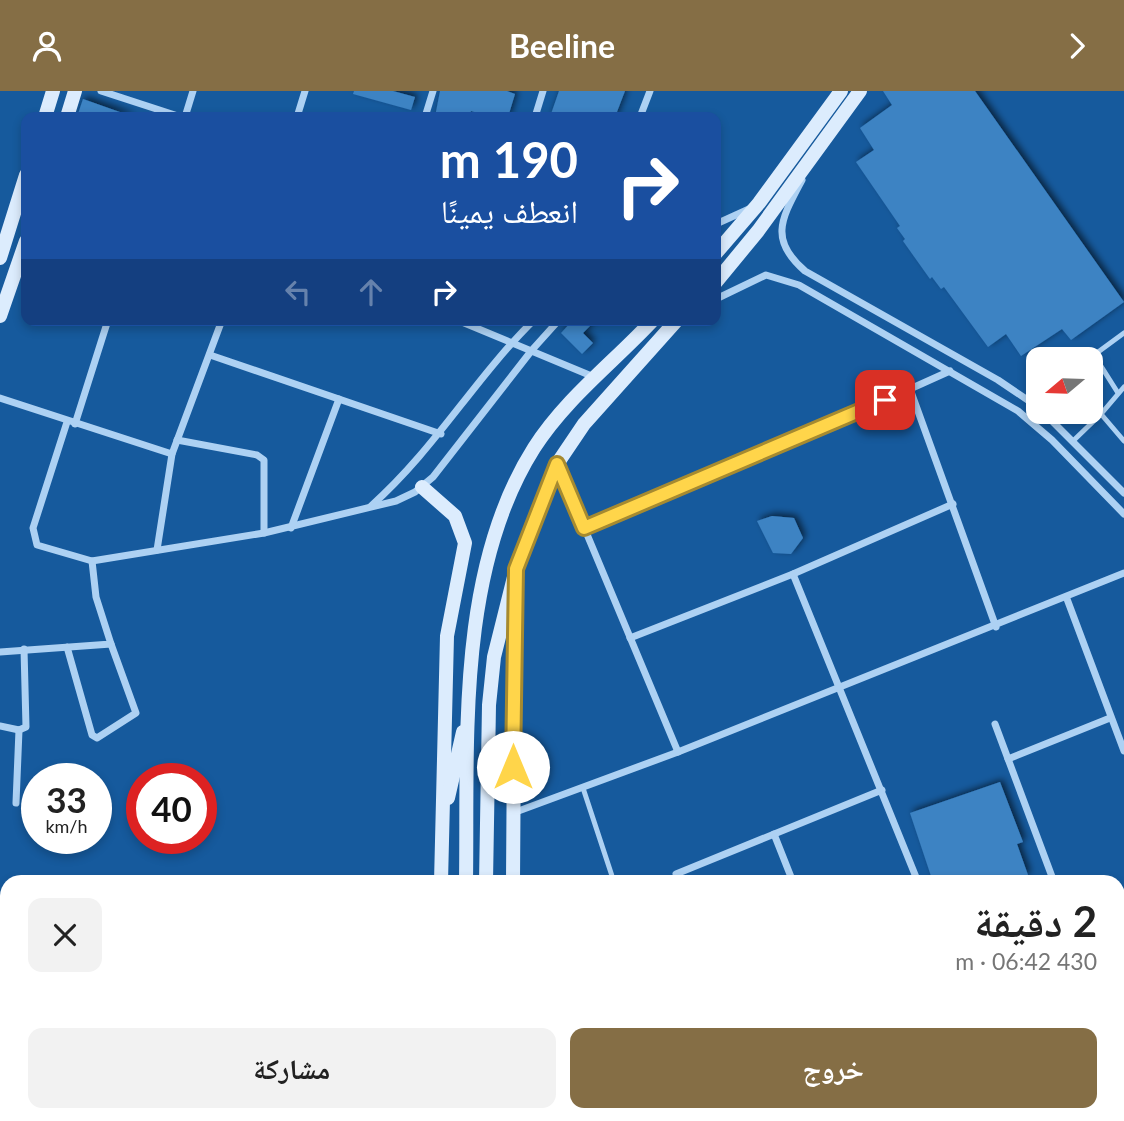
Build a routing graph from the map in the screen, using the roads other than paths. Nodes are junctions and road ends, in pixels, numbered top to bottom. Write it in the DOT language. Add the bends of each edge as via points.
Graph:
graph roads {
  1 [pos="53,91"];
  2 [pos="75,91"];
  3 [pos="101,91"];
  4 [pos="193,91"];
  5 [pos="305,91"];
  6 [pos="433,91"];
  7 [pos="543,91"];
  8 [pos="650,91"];
  9 [pos="841,91"];
  10 [pos="860,91"];
  11 [pos="47,112"];
  12 [pos="69,112"];
  13 [pos="167,112"];
  14 [pos="185,112"];
  15 [pos="299,112"];
  16 [pos="427,112"];
  17 [pos="537,112"];
  18 [pos="642,112"];
  19 [pos="828,132"];
  20 [pos="21,191"];
  21 [pos="759,204"];
  22 [pos="721,223"];
  23 [pos="721,247"];
  24 [pos="21,255"];
  25 [pos="0,258"];
  26 [pos="721,276"];
  27 [pos="721,297"];
  28 [pos="0,316"];
  29 [pos="106,326"];
  30 [pos="220,326"];
  31 [pos="477,326"];
  32 [pos="528,326"];
  33 [pos="554,326"];
  34 [pos="647,326"];
  35 [pos="671,326"];
  36 [pos="675,326"];
  37 [pos="664,333"];
  38 [pos="1124,333"];
  39 [pos="512,342"];
  40 [pos="532,350"];
  41 [pos="210,355"];
  42 [pos="950,371"];
  43 [pos="594,377"];
  44 [pos="1124,387"];
  45 [pos="910,389"];
  46 [pos="1118,393"];
  47 [pos="0,398"];
  48 [pos="339,399"];
  49 [pos="1026,399"];
  50 [pos="1103,412"];
  51 [pos="1103,416"];
  52 [pos="71,423"];
  53 [pos="1055,424"];
  54 [pos="1091,424"];
  55 [pos="440,434"];
  56 [pos="177,440"];
  57 [pos="1073,441"];
  58 [pos="1124,441"];
  59 [pos="172,454"];
  60 [pos="557,464"];
  61 [pos="422,487"];
  62 [pos="1124,493"];
  63 [pos="953,504"];
  64 [pos="371,506"];
  65 [pos="1124,515"];
  66 [pos="291,528"];
  67 [pos="584,528"];
  68 [pos="264,533"];
  69 [pos="158,550"];
  70 [pos="92,561"];
  71 [pos="516,569"];
  72 [pos="1124,573"];
  73 [pos="793,574"];
  74 [pos="1067,599"];
  75 [pos="996,627"];
  76 [pos="630,638"];
  77 [pos="111,644"];
  78 [pos="67,647"];
  79 [pos="24,649"];
  80 [pos="0,652"];
  81 [pos="840,688"];
  82 [pos="469,700"];
  83 [pos="1110,718"];
  84 [pos="995,724"];
  85 [pos="0,726"];
  86 [pos="19,730"];
  87 [pos="1124,751"];
  88 [pos="678,752"];
  89 [pos="1008,759"];
  90 [pos="583,787"];
  91 [pos="883,790"];
  92 [pos="16,803"];
  93 [pos="513,813"];
  94 [pos="442,830"];
  95 [pos="774,834"];
  96 [pos="441,875"];
  97 [pos="466,875"];
  98 [pos="486,875"];
  99 [pos="513,875"];
  100 [pos="612,875"];
  101 [pos="676,875"];
  102 [pos="790,875"];
  103 [pos="915,875"];
  104 [pos="1051,875"];
  1 -- 11 [label="main road"];
  2 -- 12 [label="main road"];
  3 -- 13 [label="street"];
  4 -- 14 [label="street"];
  5 -- 15 [label="street"];
  6 -- 16 [label="street"];
  7 -- 17 [label="street"];
  8 -- 18 [label="street"];
  9 -- 21 [label="main road"];
  10 -- 19 [label="main road"];
  19 -- 26 [label="main road"];
  19 -- 49 [label="street" via="785,212 783,243 789,256 805,271"];
  20 -- 25 [label="main road"];
  21 -- 22 [label="street"];
  21 -- 23 [label="main road"];
  24 -- 28 [label="main road"];
  27 -- 42 [label="street" via="765,275 779,277"];
  29 -- 52 [label="street"];
  30 -- 41 [label="street"];
  31 -- 39 [label="street"];
  32 -- 39 [label="street"];
  33 -- 40 [label="street"];
  34 -- 43 [label="main road"];
  35 -- 37 [label="main road"];
  36 -- 37 [label="street"];
  37 -- 60 [label="main road" via="584,423"];
  38 -- 46 [label="lane" via="1094,355"];
  39 -- 40 [label="street"];
  39 -- 55 [label="street"];
  40 -- 43 [label="street"];
  40 -- 61 [label="street"];
  41 -- 48 [label="street"];
  41 -- 56 [label="street"];
  42 -- 45 [label="street"];
  42 -- 65 [label="street" via="1034,422"];
  43 -- 82 [label="main road" via="534,448 512,490 483,586"];
  44 -- 46 [label="lane"];
  45 -- 63 [label="street"];
  45 -- 67 [label="street"];
  46 -- 50 [label="lane"];
  47 -- 52 [label="street"];
  48 -- 55 [label="street"];
  48 -- 66 [label="street"];
  51 -- 58 [label="lane"];
  52 -- 59 [label="street"];
  52 -- 70 [label="street" via="33,538 37,545"];
  53 -- 57 [label="street"];
  54 -- 57 [label="lane"];
  55 -- 64 [label="street" via="407,474"];
  56 -- 59 [label="street"];
  56 -- 68 [label="street" via="264,460"];
  57 -- 62 [label="street"];
  59 -- 69 [label="street"];
  60 -- 67 [label="street"];
  60 -- 71 [label="main road"];
  61 -- 64 [label="street" via="396,501"];
  61 -- 94 [label="main road" via="455,516 465,543 447,636"];
  63 -- 73 [label="street"];
  63 -- 75 [label="street"];
  64 -- 66 [label="street"];
  66 -- 68 [label="street"];
  67 -- 76 [label="street"];
  68 -- 69 [label="street"];
  69 -- 70 [label="street"];
  70 -- 77 [label="street" via="96,597"];
  71 -- 93 [label="main road"];
  71 -- 98 [label="main road" via="490,693"];
  72 -- 74 [label="street"];
  73 -- 76 [label="street"];
  73 -- 81 [label="street"];
  74 -- 75 [label="street"];
  74 -- 83 [label="street"];
  75 -- 81 [label="street"];
  76 -- 88 [label="street"];
  77 -- 78 [label="street"];
  77 -- 78 [label="street" via="136,713 97,739"];
  78 -- 79 [label="street"];
  79 -- 80 [label="street"];
  79 -- 86 [label="street" via="28,719 26,727"];
  81 -- 88 [label="street"];
  81 -- 91 [label="street"];
  82 -- 94 [label="main road"];
  82 -- 97 [label="main road"];
  83 -- 87 [label="street"];
  83 -- 89 [label="street"];
  84 -- 89 [label="street"];
  85 -- 86 [label="street"];
  86 -- 92 [label="street"];
  88 -- 90 [label="street"];
  89 -- 104 [label="street"];
  90 -- 93 [label="street"];
  90 -- 100 [label="lane"];
  91 -- 95 [label="street"];
  91 -- 103 [label="street"];
  93 -- 99 [label="main road"];
  94 -- 96 [label="main road"];
  95 -- 101 [label="street"];
  95 -- 102 [label="street"];
}
